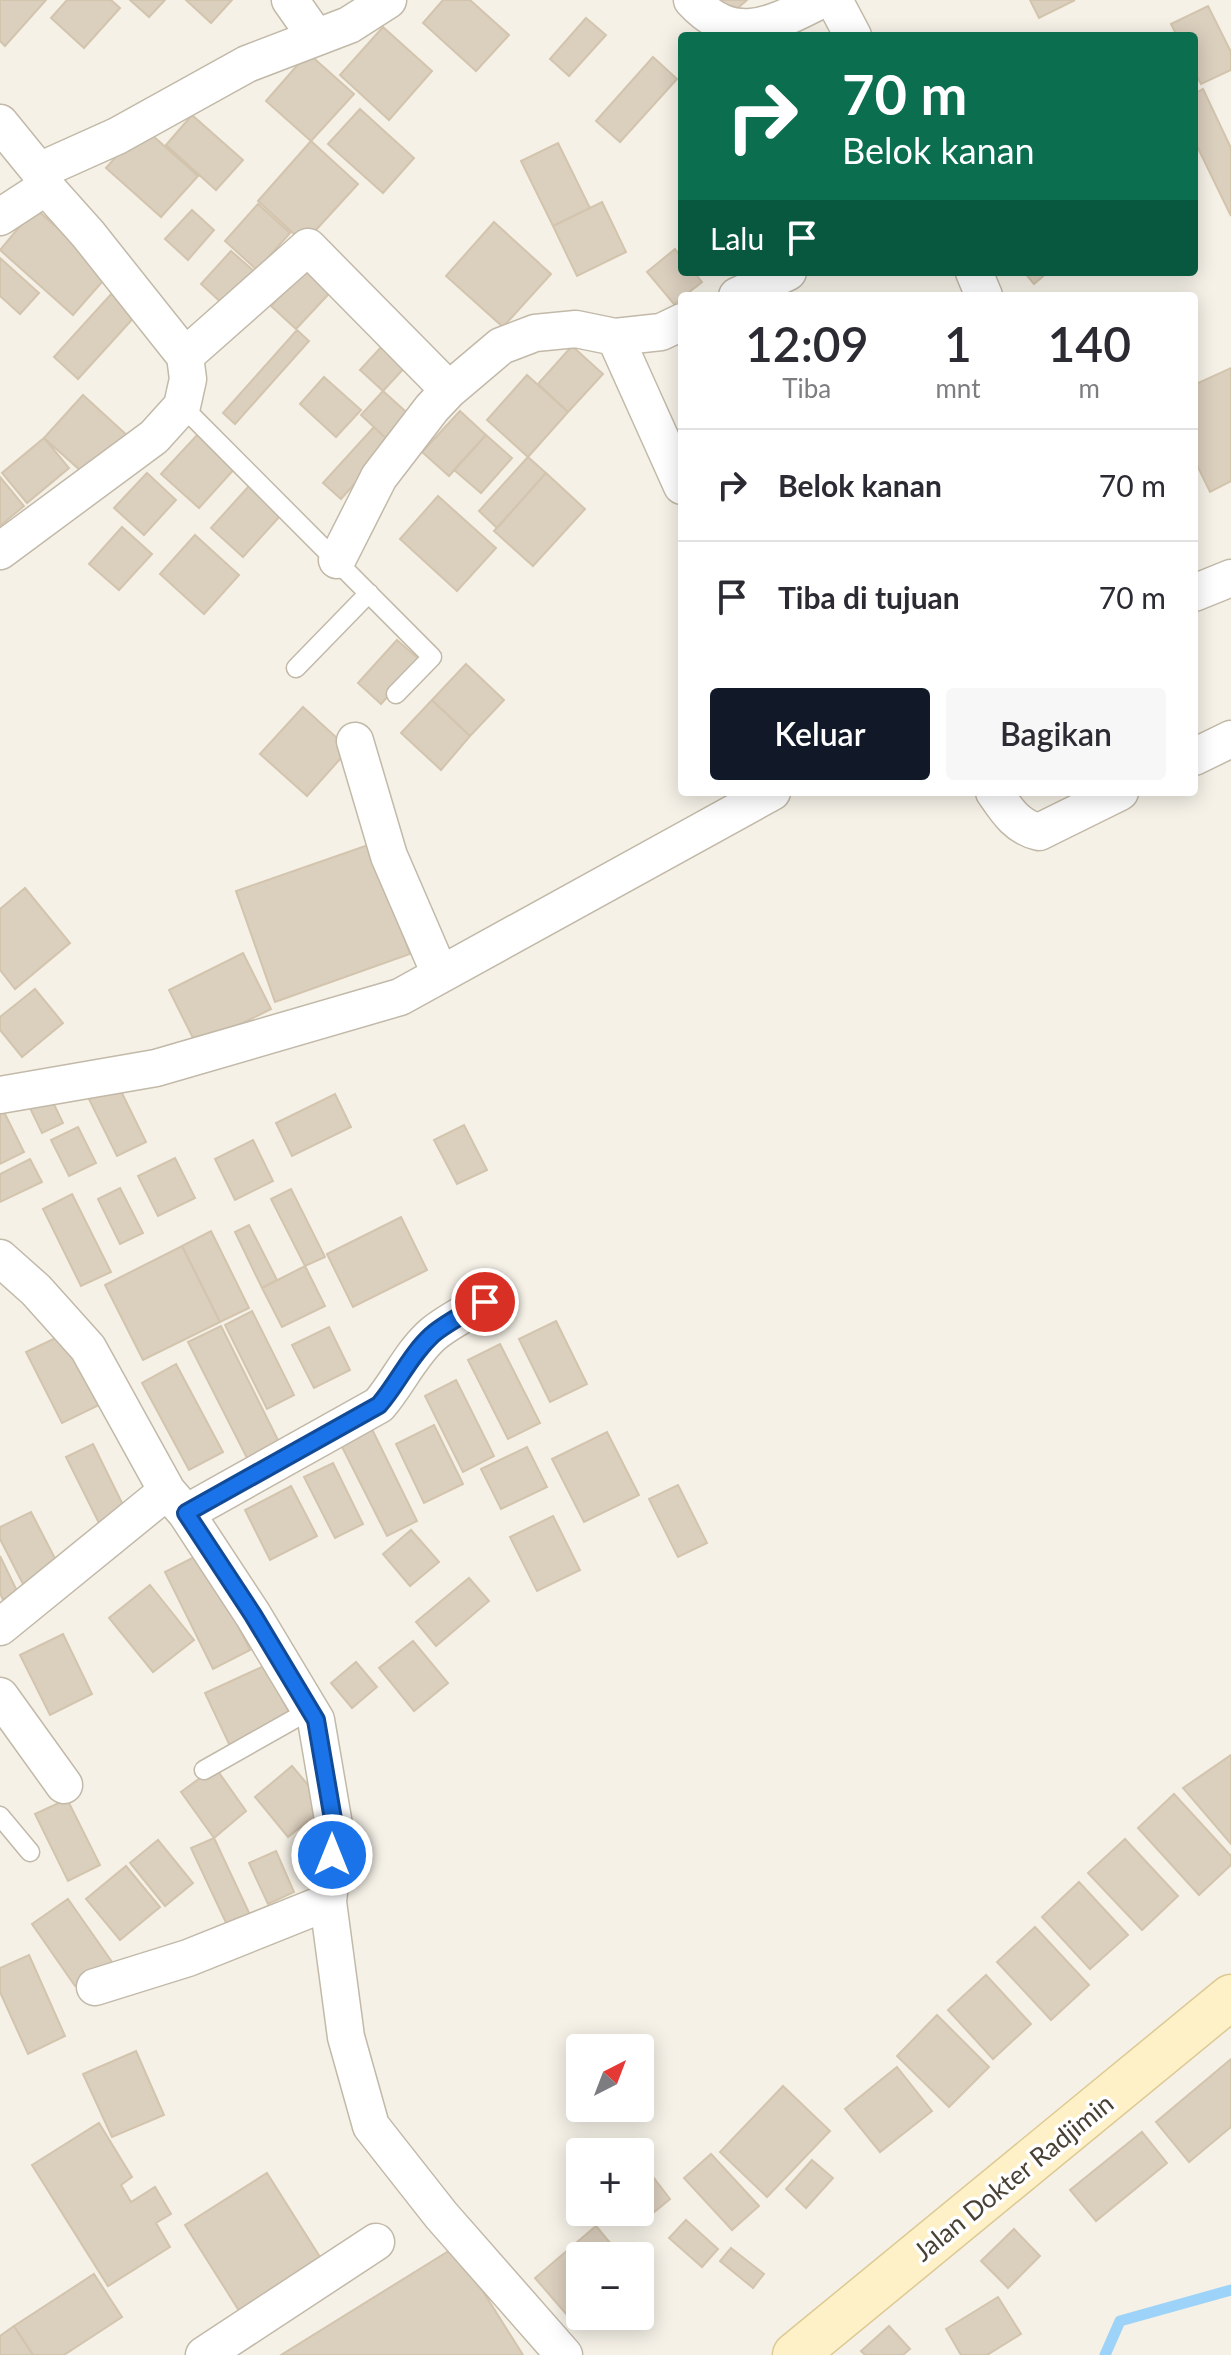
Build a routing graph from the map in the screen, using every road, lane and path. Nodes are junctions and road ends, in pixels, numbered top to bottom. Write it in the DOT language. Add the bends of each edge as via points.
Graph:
graph roads {
  1 [pos="290,0"];
  2 [pos="388,0"];
  3 [pos="692,0"];
  4 [pos="821,0"];
  5 [pos="834,0"];
  6 [pos="851,32"];
  7 [pos="316,37"];
  8 [pos="0,123"];
  9 [pos="42,179"];
  10 [pos="0,217"];
  11 [pos="780,276"];
  12 [pos="746,292"];
  13 [pos="678,324"];
  14 [pos="615,337"];
  15 [pos="185,356"];
  16 [pos="449,390"];
  17 [pos="182,406"];
  18 [pos="678,477"];
  19 [pos="0,551"];
  20 [pos="337,560"];
  21 [pos="1231,578"];
  22 [pos="1198,591"];
  23 [pos="369,593"];
  24 [pos="296,668"];
  25 [pos="396,694"];
  26 [pos="358,738"];
  27 [pos="1231,739"];
  28 [pos="1198,755"];
  29 [pos="765,796"];
  30 [pos="997,796"];
  31 [pos="1112,796"];
  32 [pos="440,974"];
  33 [pos="0,1095"];
  34 [pos="0,1258"];
  35 [pos="485,1302"];
  36 [pos="177,1502"];
  37 [pos="0,1627"];
  38 [pos="0,1696"];
  39 [pos="312,1709"];
  40 [pos="204,1770"];
  41 [pos="64,1785"];
  42 [pos="0,1816"];
  43 [pos="30,1852"];
  44 [pos="328,1902"];
  45 [pos="95,1987"];
  46 [pos="1231,1997"];
  47 [pos="376,2242"];
  48 [pos="204,2355"];
  49 [pos="564,2355"];
  50 [pos="795,2355"];
  1 -- 7 [label="street"];
  2 -- 7 [label="street" via="349,25"];
  3 -- 4 [label="street" via="724,24 748,29 773,24"];
  5 -- 6 [label="street"];
  7 -- 9 [label="street" via="247,64"];
  8 -- 9 [label="street"];
  9 -- 10 [label="street"];
  9 -- 15 [label="street"];
  11 -- 12 [label="street"];
  13 -- 14 [label="street" via="661,332"];
  14 -- 16 [label="street" via="576,329 535,333 501,346"];
  14 -- 18 [label="street"];
  15 -- 16 [label="street" via="308,247"];
  15 -- 17 [label="street" via="188,379"];
  16 -- 20 [label="street" via="379,477"];
  17 -- 19 [label="street" via="154,437"];
  17 -- 20 [label="lane"];
  20 -- 23 [label="lane"];
  21 -- 22 [label="street"];
  23 -- 24 [label="lane"];
  23 -- 25 [label="lane" via="438,663"];
  26 -- 32 [label="street" via="389,856"];
  27 -- 28 [label="street"];
  29 -- 32 [label="street"];
  30 -- 31 [label="street" via="1025,829 1039,832"];
  32 -- 33 [label="street" via="400,997 156,1068"];
  34 -- 36 [label="street" via="88,1348"];
  35 -- 36 [label="street" via="433,1334 379,1405"];
  36 -- 37 [label="street"];
  36 -- 39 [label="street"];
  38 -- 41 [label="street"];
  39 -- 40 [label="lane"];
  39 -- 44 [label="street" via="335,1831"];
  42 -- 43 [label="lane"];
  44 -- 45 [label="street" via="188,1958"];
  44 -- 49 [label="street" via="346,2037 371,2126"];
  46 -- 50 [label="main road, Jalan Dokter Radjimin"];
  47 -- 48 [label="street"];
}
